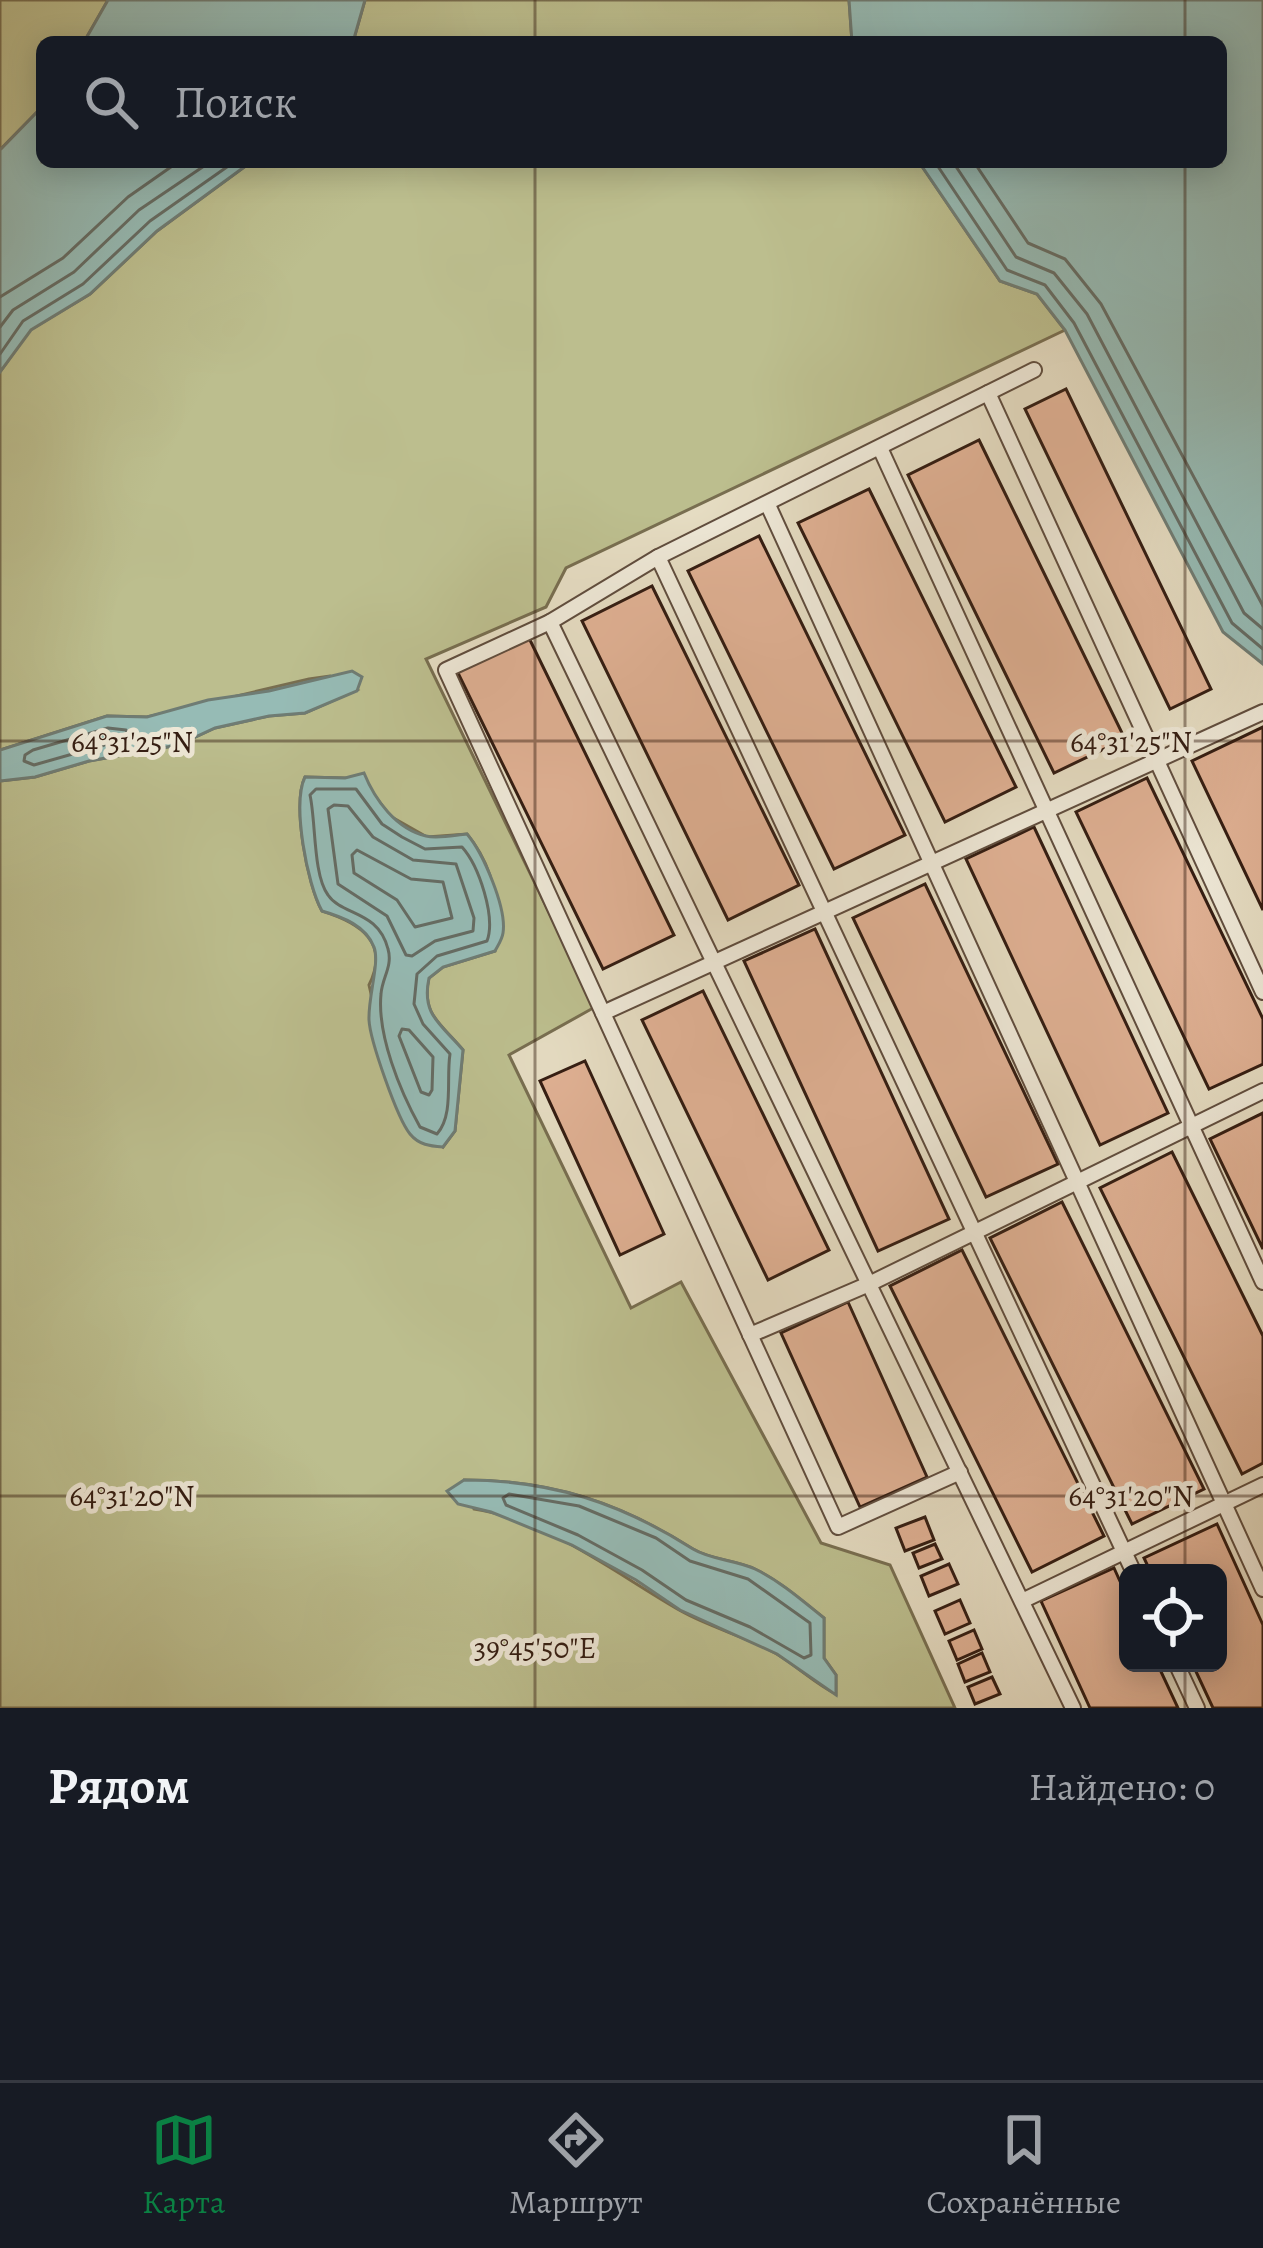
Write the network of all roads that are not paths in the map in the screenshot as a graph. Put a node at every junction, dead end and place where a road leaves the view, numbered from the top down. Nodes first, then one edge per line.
1 (1034, 370) dead end
2 (988, 393) junction
3 (880, 448) junction
4 (768, 505) junction
5 (658, 557) junction
6 (550, 622) junction
7 (1263, 712) edge
8 (1157, 758) junction
9 (1047, 809) junction
10 (931, 862) junction
11 (824, 912) junction
12 (713, 963) junction
13 (1263, 992) edge
14 (603, 1013) junction
15 (1263, 1091) edge
16 (1192, 1126) junction
17 (1077, 1182) junction
18 (974, 1232) junction
19 (1263, 1282) edge
20 (869, 1284) junction
21 (750, 1335) junction
22 (960, 1472) junction
23 (1263, 1484) edge
24 (1224, 1503) junction
25 (1124, 1552) junction
26 (1130, 1564) edge
27 (1263, 1589) edge
28 (1022, 1600) junction
29 (1180, 1672) edge
30 (1073, 1708) edge
31 (1197, 1708) edge

1 - 2 lane
2 - 3 lane
2 - 8 lane
3 - 4 lane
3 - 9 lane
4 - 5 lane
4 - 10 lane
5 - 6 lane
5 - 11 lane
6 - 12 lane
6 - 14 lane
7 - 8 lane
8 - 9 lane
8 - 13 lane
9 - 10 lane
9 - 16 lane
10 - 11 lane
10 - 17 lane
11 - 12 lane
11 - 18 lane
12 - 14 lane
12 - 20 lane
14 - 21 lane
15 - 16 lane
16 - 17 lane
16 - 19 lane
17 - 18 lane
17 - 24 lane
18 - 20 lane
18 - 25 lane
20 - 21 lane
20 - 22 lane
21 - 22 lane
22 - 28 lane
23 - 24 lane
24 - 25 lane
24 - 27 lane
25 - 26 lane
25 - 28 lane
28 - 30 lane
29 - 31 lane

